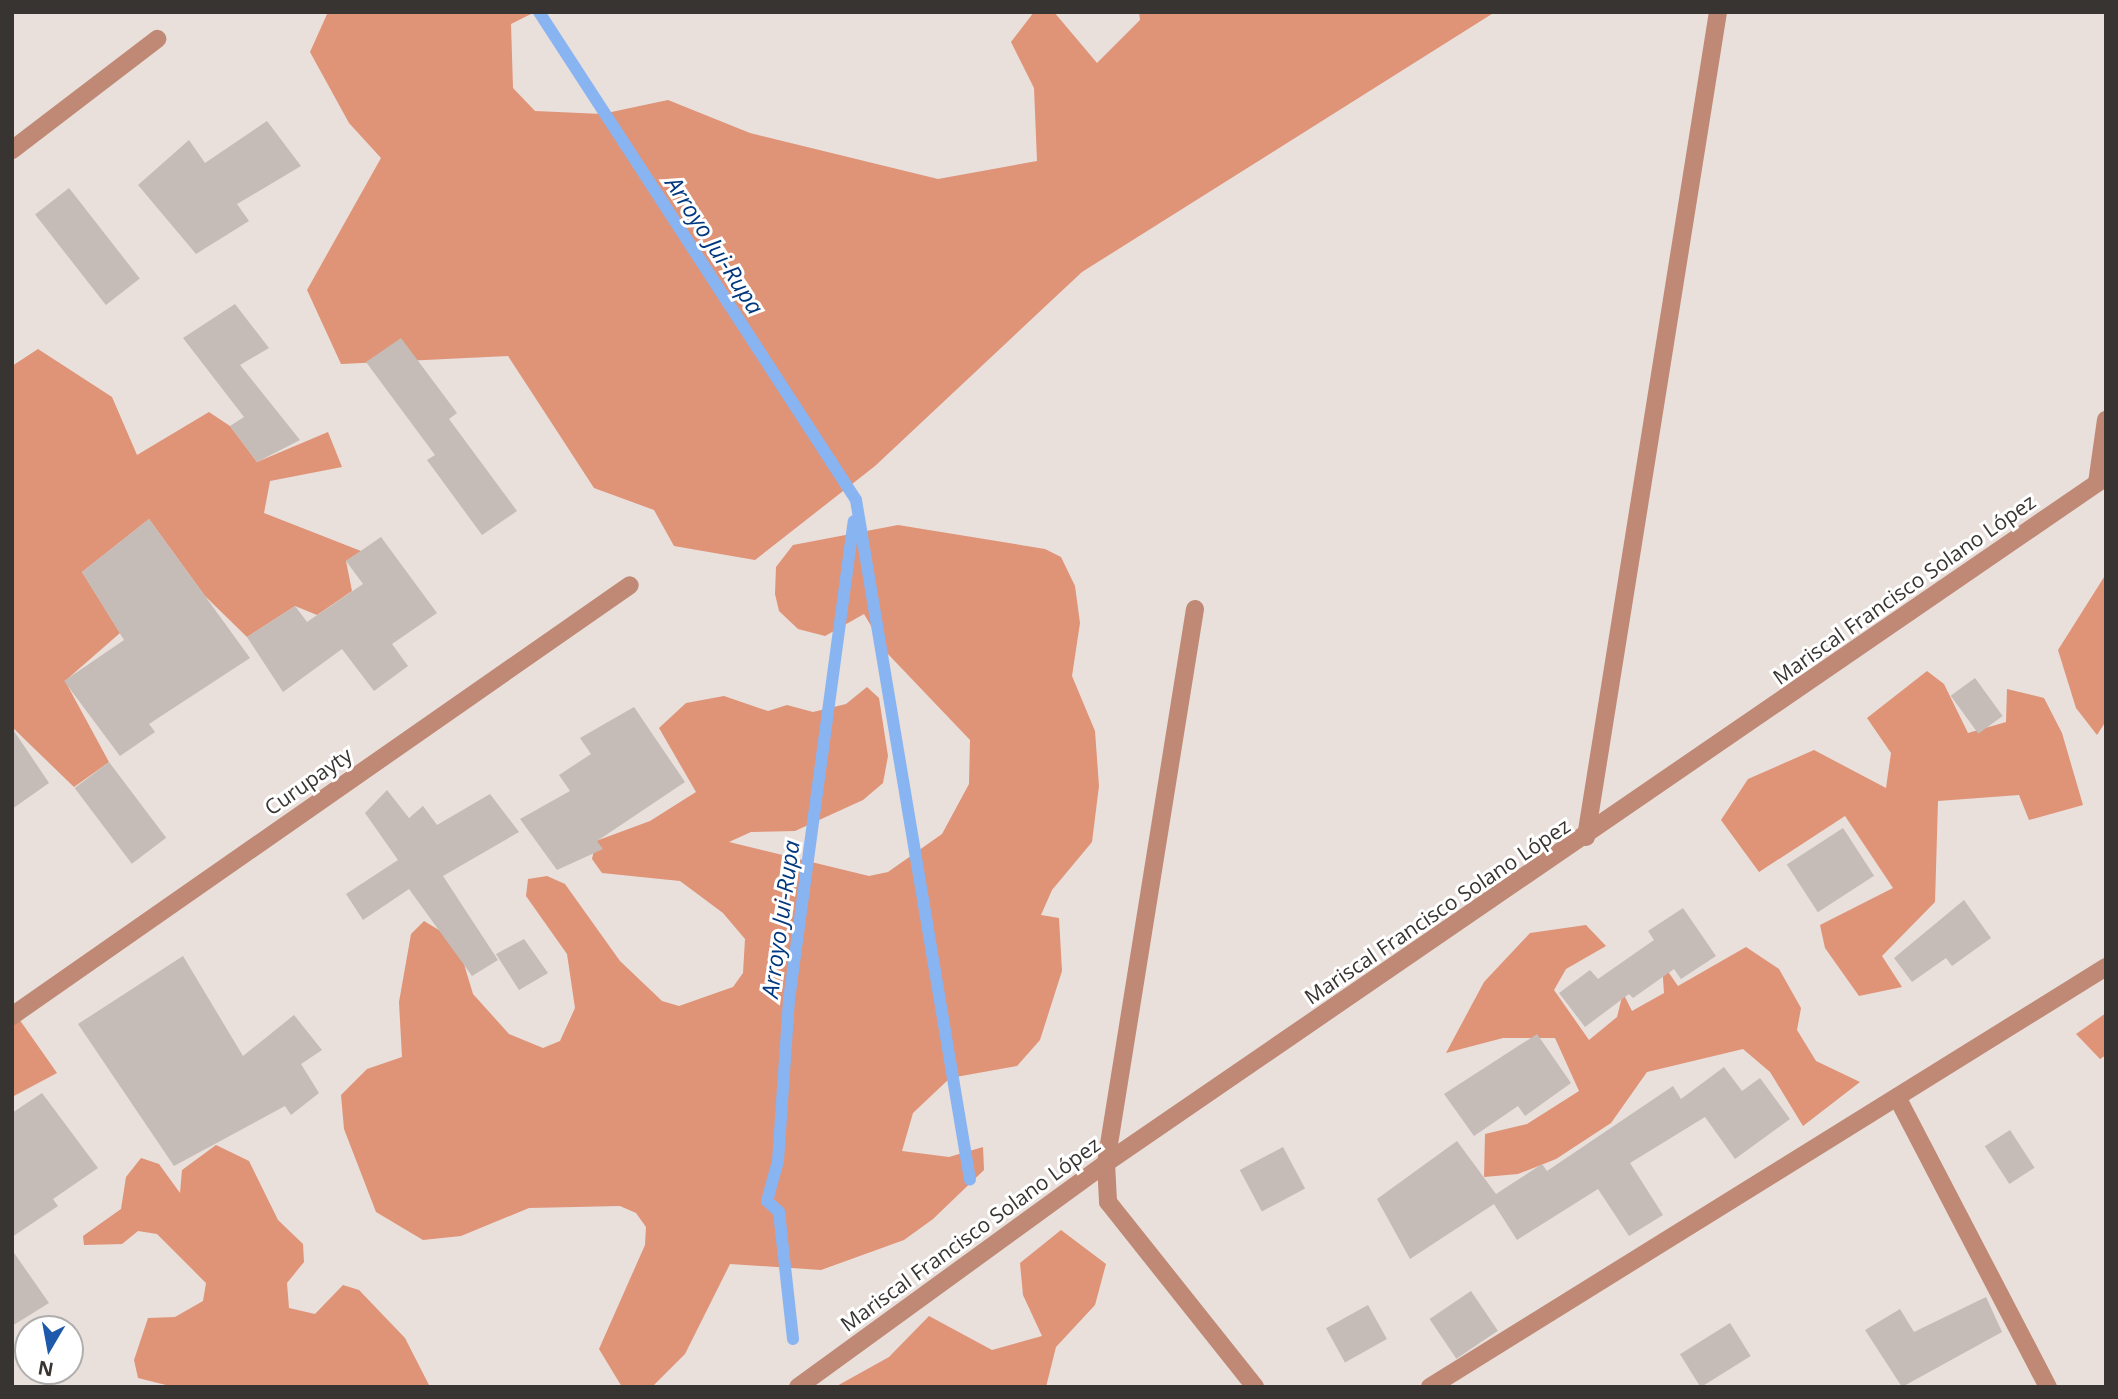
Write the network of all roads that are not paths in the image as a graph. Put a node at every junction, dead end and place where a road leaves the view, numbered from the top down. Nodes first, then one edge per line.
1 (1718, 12) edge
2 (157, 39) dead end
3 (12, 150) edge
4 (2106, 420) edge
5 (2102, 480) edge
6 (630, 584) dead end
7 (1195, 609) dead end
8 (1586, 837) junction
9 (2106, 967) edge
10 (12, 1016) edge
11 (1897, 1097) junction
12 (1106, 1163) junction
13 (798, 1387) edge
14 (1255, 1387) edge
15 (1430, 1387) edge
16 (2048, 1387) edge

1 - 8 street
2 - 3 street
4 - 5 street
5 - 8 street, Mariscal Francisco Solano López
6 - 10 street, Curupayty
7 - 12 street
8 - 12 street, Mariscal Francisco Solano López
9 - 11 street
11 - 15 street
11 - 16 street
12 - 13 street, Mariscal Francisco Solano López
12 - 14 street

